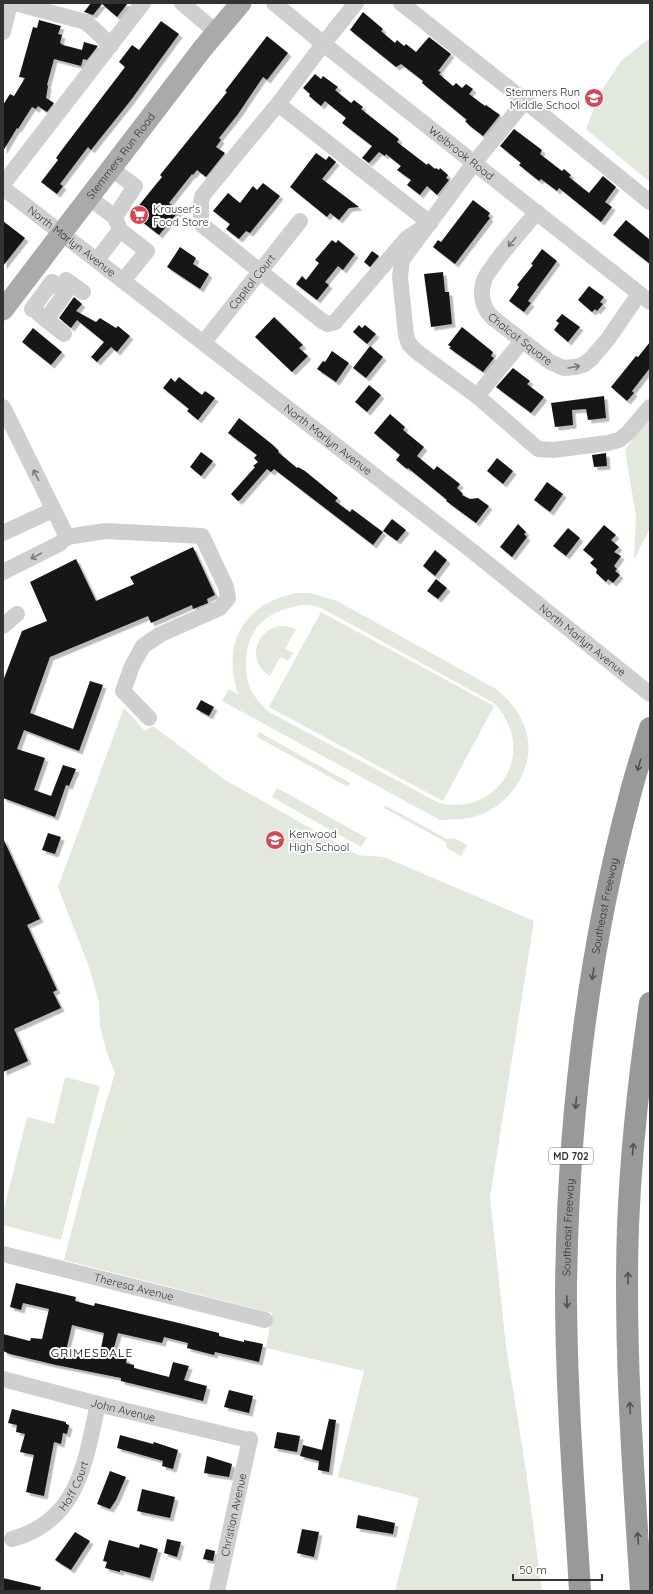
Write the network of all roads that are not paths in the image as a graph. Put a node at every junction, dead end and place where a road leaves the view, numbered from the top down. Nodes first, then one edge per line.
1 (10, 3) edge
2 (15, 3) edge
3 (143, 3) edge
4 (182, 3) edge
5 (241, 3) edge
6 (274, 3) edge
7 (356, 3) edge
8 (401, 3) edge
9 (3, 32) edge
10 (216, 32) junction
11 (324, 43) junction
12 (111, 45) junction
13 (525, 100) junction
14 (278, 104) junction
15 (474, 163) junction
16 (110, 168) junction
17 (3, 184) edge
18 (3, 188) edge
19 (88, 197) junction
20 (650, 202) edge
21 (537, 212) junction
22 (300, 221) dead end
23 (430, 223) junction
24 (117, 224) junction
25 (61, 233) junction
26 (97, 260) junction
27 (260, 271) junction
28 (123, 281) junction
29 (60, 288) junction
30 (83, 292) dead end
31 (644, 298) edge
32 (9, 303) edge
33 (32, 309) junction
34 (46, 320) junction
35 (64, 334) dead end
36 (522, 341) junction
37 (204, 342) junction
38 (476, 396) junction
39 (3, 406) edge
40 (650, 407) edge
41 (54, 510) junction
42 (3, 533) edge
43 (66, 537) junction
44 (3, 572) edge
45 (17, 614) dead end
46 (3, 626) edge
47 (650, 694) edge
48 (149, 718) dead end
49 (650, 728) edge
50 (650, 1003) edge
51 (3, 1254) edge
52 (265, 1320) dead end
53 (3, 1379) edge
54 (98, 1404) junction
55 (247, 1439) joint
56 (12, 1539) dead end
57 (217, 1591) edge
58 (580, 1591) edge
59 (641, 1591) edge

1 - 9 street
2 - 12 street
3 - 12 street
4 - 10 street
5 - 10 main road, Stemmers Run Road
6 - 11 street, Welbrook Road
7 - 11 street
8 - 13 street
10 - 16 main road, Stemmers Run Road
11 - 14 street
11 - 15 street, Welbrook Road
12 - 17 street
13 - 15 street
13 - 20 street
14 - 23 street
14 - 27 street
15 - 21 street, Welbrook Road
15 - 23 street
16 - 19 main road, Stemmers Run Road
16 - 24 street
18 - 25 street, North Marlyn Avenue
19 - 24 street
19 - 25 main road, Stemmers Run Road
21 - 31 street, Welbrook Road
21 -> 36 street, Chalcot Square
22 - 27 street, Capitol Court
23 - 27 street
23 - 38 street
24 - 26 street
24 - 28 street
25 - 26 street, North Marlyn Avenue
25 - 32 main road, Stemmers Run Road
26 - 28 street, North Marlyn Avenue
27 - 37 street, Capitol Court
28 - 37 street, North Marlyn Avenue
29 - 30 street
29 - 33 street
29 - 34 street
36 -> 31 street, Chalcot Square
32 - 33 street
33 - 34 street
34 - 35 street
36 - 38 street
37 - 47 street, North Marlyn Avenue
38 - 40 street
41 -> 39 street
41 - 42 street
41 - 43 street
43 -> 44 street
43 - 48 street
45 - 46 street
49 -> 58 highway, Southeast Freeway / MD 702
59 -> 50 highway
51 - 52 street, Theresa Avenue
53 - 54 street, John Avenue
54 - 55 street, John Avenue
54 - 56 street, Hoff Court
55 - 57 street, Christian Avenue

